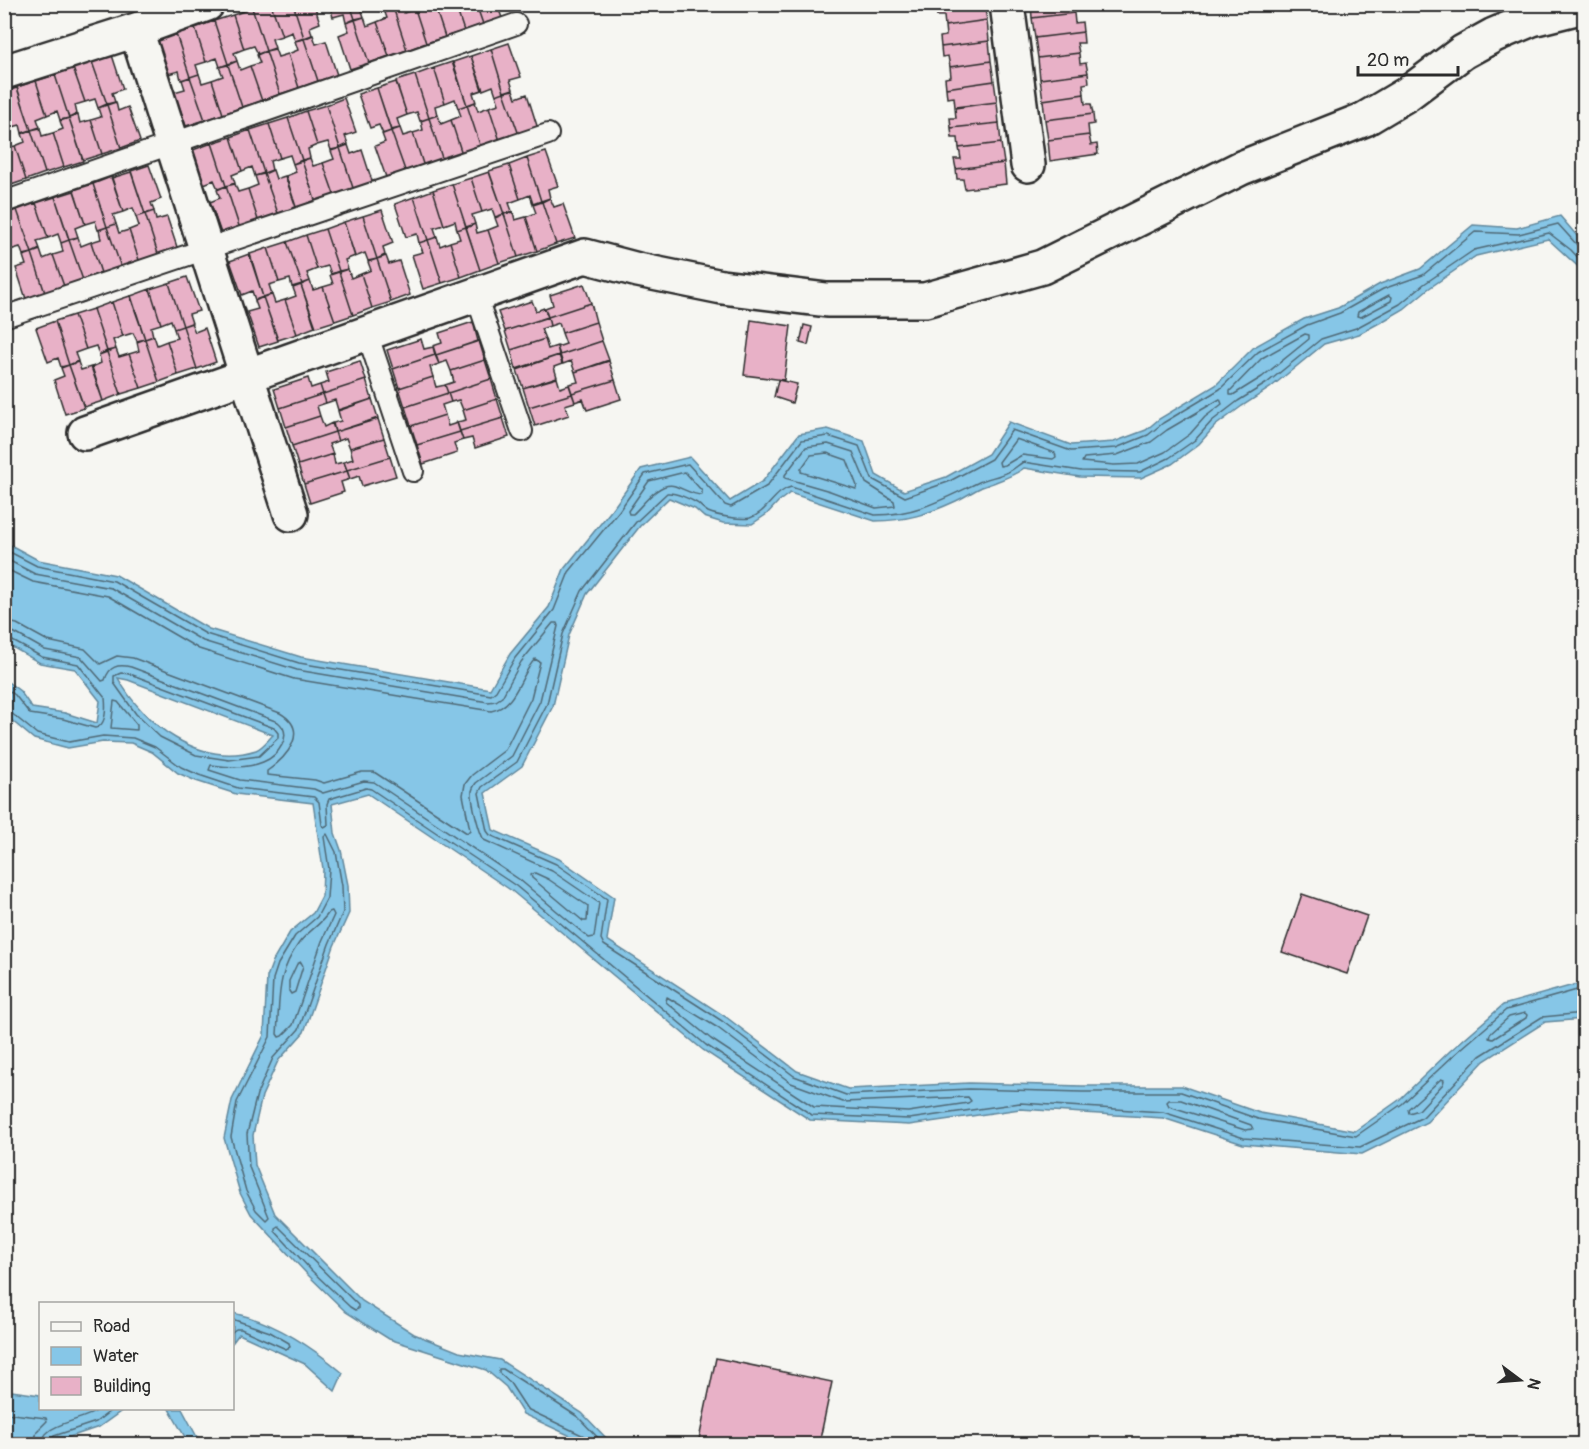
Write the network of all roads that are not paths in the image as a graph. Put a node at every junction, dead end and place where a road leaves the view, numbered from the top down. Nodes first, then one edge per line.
1 (207, 4) edge
2 (1007, 4) edge
3 (1584, 6) edge
4 (149, 19) edge
5 (516, 24) dead end
6 (4, 72) edge
7 (548, 134) dead end
8 (172, 143) junction
9 (1028, 165) dead end
10 (4, 202) edge
11 (206, 249) junction
12 (476, 295) junction
13 (4, 317) edge
14 (367, 333) junction
15 (246, 376) junction
16 (522, 431) dead end
17 (85, 433) dead end
18 (413, 471) dead end
19 (291, 513) dead end

1 - 4 street
2 - 9 street
3 - 12 street
4 - 6 street
4 - 8 street
5 - 8 lane
7 - 11 lane
8 - 10 lane
8 - 11 street
11 - 13 lane
11 - 15 street
12 - 14 street
12 - 16 lane
14 - 15 street
14 - 18 lane
15 - 17 street
15 - 19 street

